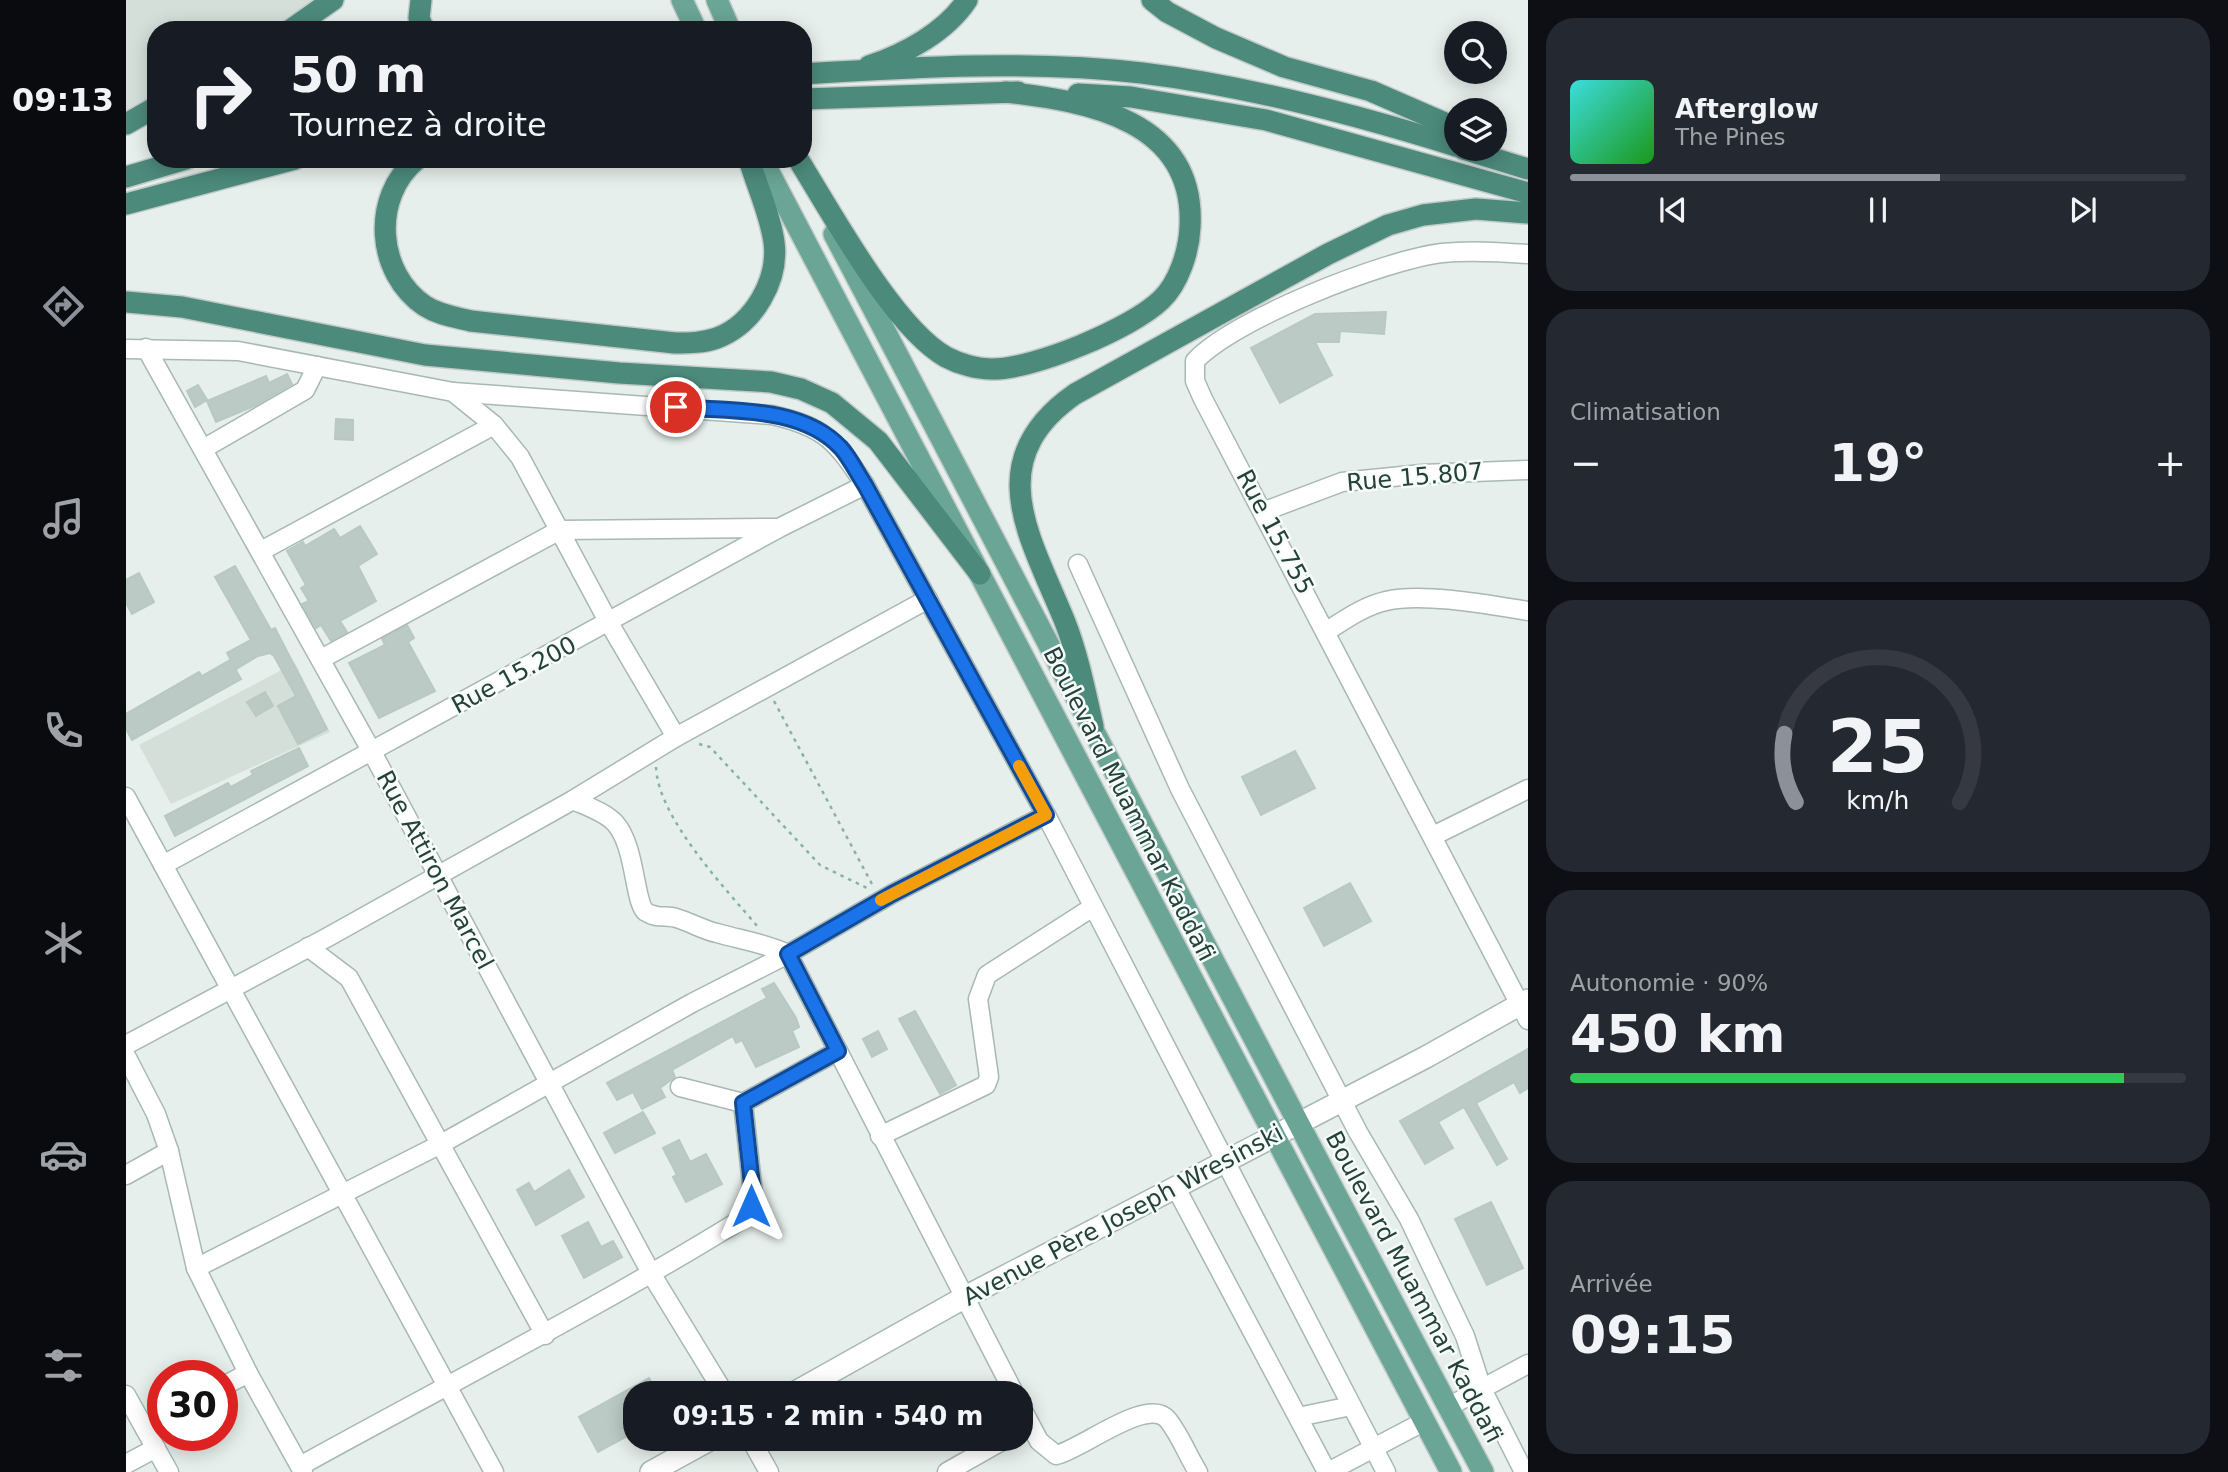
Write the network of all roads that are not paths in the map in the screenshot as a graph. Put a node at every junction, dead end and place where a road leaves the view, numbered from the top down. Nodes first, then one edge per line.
1 (333, 0) edge
2 (421, 0) edge
3 (682, 0) edge
4 (717, 0) edge
5 (967, 0) edge
6 (1152, 0) edge
7 (303, 21) edge
8 (420, 21) edge
9 (692, 21) edge
10 (726, 21) edge
11 (852, 71) junction
12 (812, 73) edge
13 (1005, 92) junction
14 (812, 99) edge
15 (147, 112) edge
16 (1444, 123) edge
17 (126, 124) edge
18 (1444, 143) edge
19 (1507, 149) edge
20 (1528, 158) edge
21 (1502, 161) edge
22 (156, 168) edge
23 (261, 168) edge
24 (410, 168) edge
25 (753, 168) edge
26 (767, 168) edge
27 (801, 168) edge
28 (802, 168) edge
29 (1528, 169) edge
30 (126, 177) edge
31 (1528, 193) edge
32 (126, 204) edge
33 (1528, 213) edge
34 (1528, 254) edge
35 (126, 302) edge
36 (146, 348) junction
37 (126, 349) edge
38 (317, 366) junction
39 (453, 392) junction
40 (494, 425) junction
41 (203, 449) junction
42 (1528, 470) edge
43 (865, 485) junction
44 (1265, 512) junction
45 (779, 528) junction
46 (560, 530) junction
47 (261, 551) junction
48 (1078, 564) dead end
49 (980, 574) junction
50 (928, 599) junction
51 (1528, 611) edge
52 (610, 623) junction
53 (1327, 631) junction
54 (321, 659) junction
55 (1093, 726) junction
56 (676, 737) junction
57 (372, 752) junction
58 (1528, 789) edge
59 (126, 797) edge
60 (573, 800) junction
61 (1046, 815) junction
62 (1433, 836) junction
63 (163, 865) junction
64 (436, 874) junction
65 (1093, 907) junction
66 (308, 947) junction
67 (782, 951) junction
68 (231, 989) junction
69 (1525, 1008) edge
70 (126, 1045) edge
71 (838, 1051) junction
72 (126, 1056) edge
73 (548, 1082) junction
74 (680, 1087) dead end
75 (1342, 1100) junction
76 (743, 1103) junction
77 (1297, 1124) junction
78 (880, 1136) junction
79 (1272, 1136) junction
80 (441, 1144) junction
81 (169, 1151) junction
82 (1224, 1163) junction
83 (126, 1175) edge
84 (1176, 1188) junction
85 (341, 1194) junction
86 (196, 1268) junction
87 (652, 1275) junction
88 (967, 1296) junction
89 (545, 1335) junction
90 (1528, 1364) edge
91 (248, 1373) junction
92 (238, 1378) edge
93 (717, 1381) edge
94 (815, 1381) edge
95 (1008, 1381) edge
96 (447, 1387) junction
97 (1482, 1389) junction
98 (126, 1395) edge
99 (1351, 1406) junction
100 (1448, 1407) junction
101 (1298, 1417) junction
102 (1425, 1421) junction
103 (145, 1429) joint
104 (147, 1432) edge
105 (1033, 1435) edge
106 (1373, 1448) junction
107 (150, 1451) edge
108 (158, 1451) edge
109 (689, 1451) edge
110 (757, 1451) edge
111 (984, 1451) edge
112 (126, 1464) edge
113 (301, 1469) edge
114 (169, 1472) edge
115 (494, 1472) edge
116 (651, 1472) edge
117 (769, 1472) edge
118 (947, 1472) edge
119 (1198, 1472) edge
120 (1327, 1472) edge
121 (1386, 1472) edge
122 (1451, 1472) edge
123 (1483, 1472) edge
124 (1524, 1472) edge

1 - 7 highway
2 - 8 highway
3 - 9 main road
4 - 10 main road
5 - 11 highway
6 - 16 highway
11 - 12 highway
11 - 18 highway
13 - 14 highway
13 - 28 highway
13 - 31 highway
15 - 17 highway
19 - 20 highway
21 - 29 highway
22 - 30 highway
23 - 32 highway
24 - 25 highway
26 - 49 main road, Boulevard Muammar Kaddafi
27 - 55 main road, Boulevard Muammar Kaddafi
33 - 55 highway
34 - 44 street, Rue 15.755
35 - 49 highway
36 - 37 street
36 - 38 street
36 - 41 street, Rue Attiron Marcel
38 - 39 street
38 - 41 street
39 - 40 street
39 - 43 street
40 - 46 street
40 - 47 street
41 - 47 street, Rue Attiron Marcel
42 - 44 street, Rue 15.807
43 - 45 street, Rue 15.200
43 - 50 street
44 - 53 street, Rue 15.755
45 - 46 street
45 - 52 street, Rue 15.200
46 - 52 street
46 - 54 street
47 - 54 street, Rue Attiron Marcel
48 - 75 street
49 - 79 main road, Boulevard Muammar Kaddafi
50 - 56 street
50 - 61 street
51 - 53 street
52 - 56 street
52 - 57 street, Rue 15.200
53 - 62 street, Rue 15.755
54 - 57 street, Rue Attiron Marcel
55 - 77 main road, Boulevard Muammar Kaddafi
56 - 60 street
57 - 63 street, Rue 15.200
57 - 64 street, Rue Attiron Marcel
58 - 62 street
59 - 63 street
60 - 64 street
60 - 67 street
61 - 65 street
61 - 67 street
62 - 69 street, Rue 15.755
63 - 68 street
64 - 66 street
64 - 73 street, Rue Attiron Marcel
65 - 78 street
65 - 82 street
66 - 68 street
66 - 80 street
67 - 71 street
67 - 73 street
68 - 70 street
68 - 85 street
69 - 75 street, Avenue Père Joseph Wresinski
71 - 76 street
71 - 78 street
72 - 81 street
73 - 80 street
73 - 87 street, Rue Attiron Marcel
74 - 76 street
75 - 77 street, Avenue Père Joseph Wresinski
75 - 97 street
76 - 87 street
77 - 79 street, Avenue Père Joseph Wresinski
77 - 100 main road, Boulevard Muammar Kaddafi
78 - 88 street
79 - 82 street, Avenue Père Joseph Wresinski
79 - 102 main road, Boulevard Muammar Kaddafi
80 - 85 street
80 - 89 street
81 - 83 street
81 - 86 street
82 - 84 street, Avenue Père Joseph Wresinski
82 - 99 street
84 - 88 street, Avenue Père Joseph Wresinski
84 - 101 street
85 - 86 street
85 - 96 street
86 - 91 street
87 - 89 street
87 - 93 street, Rue Attiron Marcel
88 - 94 street, Avenue Père Joseph Wresinski
88 - 95 street
89 - 96 street
90 - 97 street
91 - 92 street
91 - 113 street
96 - 113 street
96 - 115 street
97 - 100 street
97 - 124 street
98 - 103 street
99 - 101 street
99 - 106 street
100 - 123 main road, Boulevard Muammar Kaddafi
101 - 120 street
102 - 106 street
102 - 122 main road, Boulevard Muammar Kaddafi
103 - 104 street
105 - 119 street
106 - 120 street
106 - 121 street
107 - 112 street
108 - 114 street
109 - 116 street
110 - 117 street
111 - 118 street

